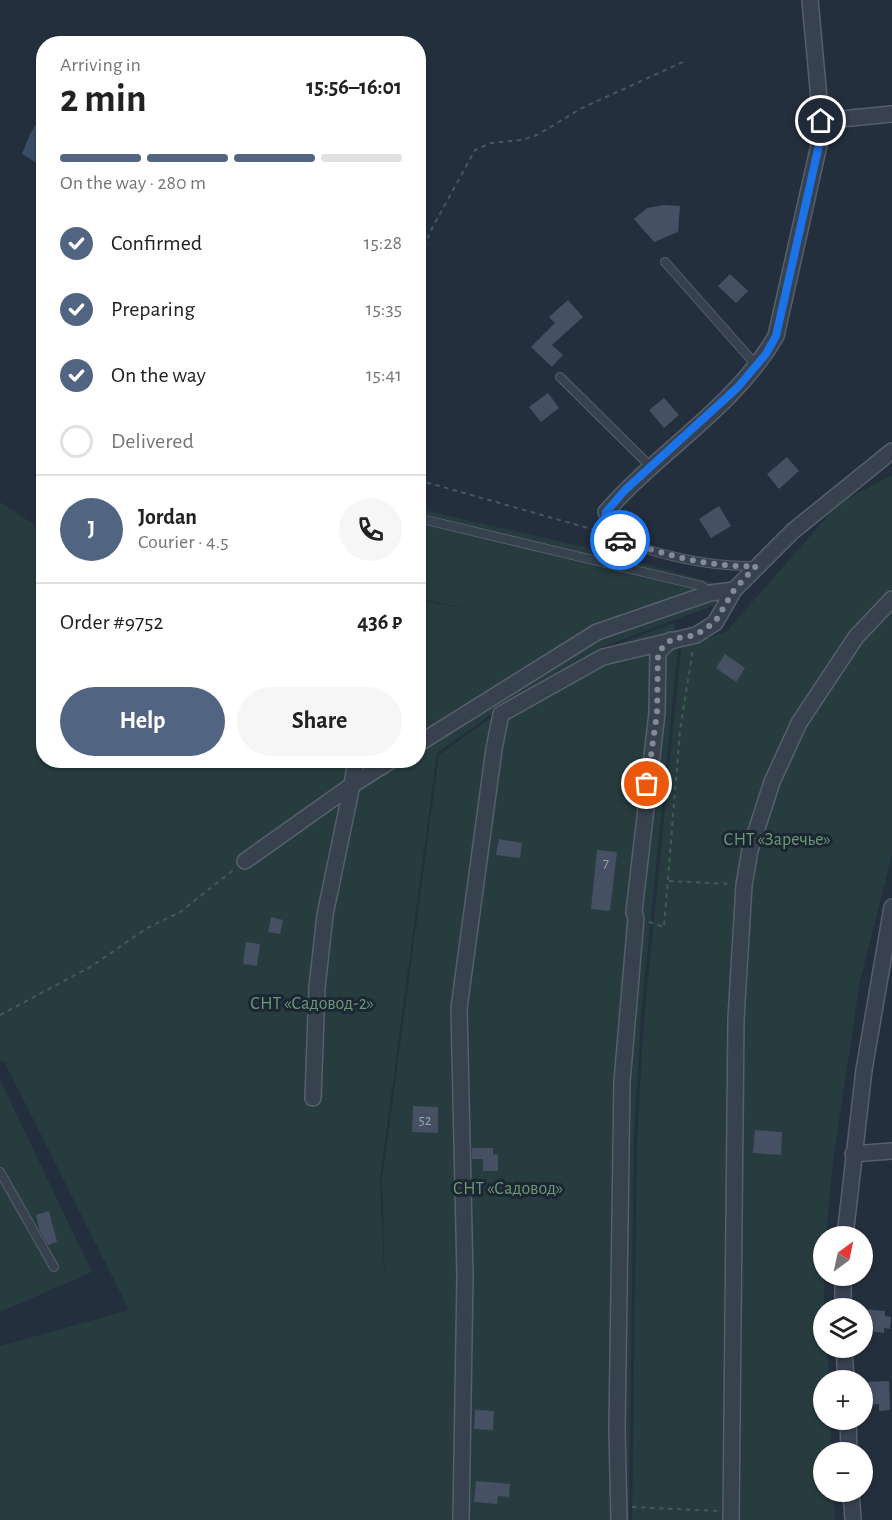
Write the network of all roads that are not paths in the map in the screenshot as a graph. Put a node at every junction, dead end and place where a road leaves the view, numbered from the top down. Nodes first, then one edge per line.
1 (810, 0) edge
2 (892, 114) edge
3 (821, 121) junction
4 (665, 262) dead end
5 (756, 365) junction
6 (560, 377) dead end
7 (892, 452) edge
8 (650, 466) junction
9 (606, 512) joint
10 (426, 520) edge
11 (756, 566) junction
12 (734, 590) junction
13 (710, 593) junction
14 (892, 599) edge
15 (672, 639) junction
16 (426, 739) edge
17 (355, 768) edge
18 (379, 768) edge
19 (352, 785) junction
20 (245, 861) road end
21 (892, 907) edge
22 (313, 1098) dead end
23 (892, 1151) edge
24 (853, 1154) junction
25 (0, 1172) edge
26 (846, 1226) edge
27 (54, 1267) dead end
28 (852, 1502) edge
29 (619, 1513) edge
30 (731, 1516) edge
31 (461, 1520) edge
32 (853, 1520) edge

1 - 3 street
2 - 3 street
3 - 5 street
4 - 5 lane
5 - 8 street
6 - 8 lane
7 - 11 street
8 - 9 street
9 - 11 lane
10 - 13 lane
11 - 12 street
12 - 13 street
12 - 15 street
13 - 16 street
14 - 30 street
15 - 29 street
15 - 31 street
17 - 19 street
18 - 19 street
19 - 20 street
19 - 22 street
21 - 24 street
23 - 24 street
24 - 26 street
25 - 27 lane
28 - 32 street

